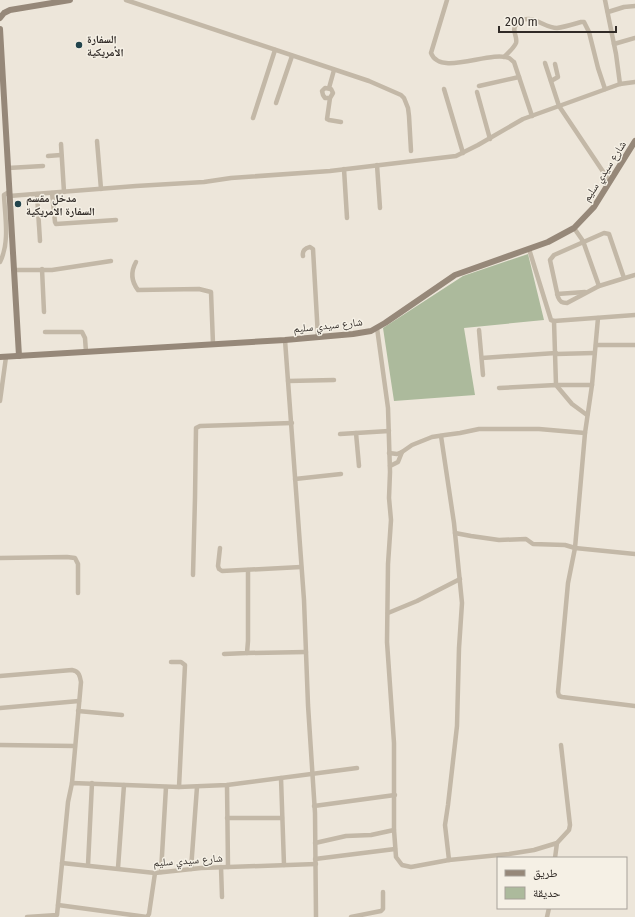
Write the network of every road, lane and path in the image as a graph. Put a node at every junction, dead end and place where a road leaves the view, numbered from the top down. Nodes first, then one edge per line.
1 (70, 0) edge
2 (126, 0) edge
3 (447, 0) edge
4 (605, 0) edge
5 (635, 6) edge
6 (608, 12) junction
7 (1, 14) edge
8 (0, 29) edge
9 (635, 38) edge
10 (614, 44) junction
11 (275, 50) junction
12 (292, 56) junction
13 (504, 58) junction
14 (545, 63) dead end
15 (555, 64) dead end
16 (334, 70) junction
17 (519, 77) junction
18 (551, 81) junction
19 (635, 82) edge
20 (620, 84) junction
21 (479, 86) dead end
22 (329, 88) junction
23 (444, 89) dead end
24 (606, 89) junction
25 (477, 92) dead end
26 (330, 98) junction
27 (276, 103) dead end
28 (559, 106) junction
29 (532, 116) junction
30 (253, 118) dead end
31 (341, 122) dead end
32 (490, 138) junction
33 (3, 141) edge
34 (97, 141) dead end
35 (635, 141) edge
36 (61, 144) dead end
37 (411, 151) dead end
38 (463, 153) junction
39 (62, 155) junction
40 (48, 156) dead end
41 (377, 165) junction
42 (43, 166) dead end
43 (8, 168) junction
44 (344, 169) junction
45 (610, 182) junction
46 (101, 189) junction
47 (64, 192) junction
48 (52, 193) junction
49 (9, 194) junction
50 (37, 194) junction
51 (380, 208) dead end
52 (347, 218) dead end
53 (116, 220) dead end
54 (574, 228) junction
55 (40, 241) dead end
56 (583, 241) junction
57 (529, 249) junction
58 (303, 256) dead end
59 (0, 262) edge
60 (110, 262) dead end
61 (136, 262) dead end
62 (42, 269) junction
63 (14, 270) junction
64 (635, 275) edge
65 (624, 278) junction
66 (599, 286) junction
67 (587, 292) junction
68 (557, 294) junction
69 (44, 312) dead end
70 (635, 315) edge
71 (598, 318) junction
72 (554, 321) junction
73 (377, 328) junction
74 (479, 330) dead end
75 (45, 332) dead end
76 (318, 337) junction
77 (285, 340) junction
78 (214, 344) junction
79 (596, 345) junction
80 (635, 345) edge
81 (86, 352) junction
82 (594, 353) junction
83 (556, 354) junction
84 (19, 356) junction
85 (3, 357) edge
86 (482, 358) junction
87 (483, 375) dead end
88 (334, 380) dead end
89 (288, 381) junction
90 (556, 385) junction
91 (592, 385) junction
92 (499, 388) dead end
93 (0, 401) edge
94 (587, 416) junction
95 (292, 423) junction
96 (388, 431) junction
97 (356, 433) junction
98 (585, 433) junction
99 (340, 434) dead end
100 (441, 436) junction
101 (402, 452) junction
102 (389, 453) junction
103 (359, 466) dead end
104 (390, 466) junction
105 (342, 474) dead end
106 (295, 479) junction
107 (455, 533) junction
108 (220, 548) dead end
109 (575, 548) junction
110 (635, 554) edge
111 (0, 558) edge
112 (302, 567) junction
113 (248, 570) junction
114 (192, 574) dead end
115 (460, 579) junction
116 (78, 593) dead end
117 (388, 613) junction
118 (306, 652) junction
119 (247, 653) junction
120 (224, 654) dead end
121 (171, 662) dead end
122 (0, 676) edge
123 (79, 702) junction
124 (635, 706) edge
125 (0, 708) edge
126 (78, 711) junction
127 (122, 715) dead end
128 (0, 745) edge
129 (561, 745) dead end
130 (75, 746) junction
131 (357, 768) dead end
132 (312, 774) junction
133 (281, 778) junction
134 (72, 783) junction
135 (92, 783) junction
136 (124, 785) junction
137 (227, 785) junction
138 (166, 787) junction
139 (179, 787) junction
140 (197, 787) junction
141 (395, 795) junction
142 (314, 806) junction
143 (227, 818) junction
144 (282, 818) junction
145 (394, 830) junction
146 (315, 843) junction
147 (556, 843) junction
148 (395, 849) junction
149 (555, 857) edge
150 (449, 860) junction
151 (316, 862) junction
152 (62, 863) junction
153 (88, 865) junction
154 (284, 865) junction
155 (228, 867) junction
156 (118, 868) junction
157 (221, 868) junction
158 (191, 869) junction
159 (161, 872) junction
160 (154, 873) junction
161 (383, 892) dead end
162 (222, 897) dead end
163 (58, 906) junction
164 (56, 916) edge
165 (27, 917) edge
166 (316, 917) edge
167 (351, 917) edge

1 - 7 main road
2 - 11 street
3 - 13 street
4 - 6 street
5 - 6 street
6 - 10 street
8 - 33 main road
9 - 10 street
10 - 20 street
11 - 12 street
11 - 30 street
12 - 16 street
12 - 27 street
13 - 17 street
13 - 24 street
14 - 18 street
15 - 18 street
16 - 22 street
16 - 37 street
17 - 21 street
17 - 29 street
18 - 28 street
19 - 20 street
20 - 24 street
22 - 26 street
22 - 26 street
23 - 38 street
24 - 28 street
25 - 32 street
26 - 31 street
28 - 29 street
28 - 45 street
29 - 32 street
32 - 38 street
33 - 43 main road
34 - 46 street
35 - 45 main road, شارع سيدي سليم
36 - 39 street
38 - 41 street
39 - 40 street
39 - 47 street
41 - 44 street
41 - 51 street
42 - 43 street
43 - 49 main road
44 - 46 street
44 - 52 street
45 - 54 main road, شارع سيدي سليم
46 - 47 street
47 - 48 street
48 - 50 street
48 - 53 street
49 - 50 street
49 - 59 street
49 - 63 main road
50 - 55 street
54 - 56 street
54 - 57 main road, شارع سيدي سليم
56 - 65 street
56 - 66 street
56 - 68 street
57 - 72 street
57 - 73 main road, شارع سيدي سليم
58 - 76 street
60 - 62 street
61 - 78 street
62 - 63 street
62 - 69 street
63 - 84 main road
64 - 65 street
65 - 66 street
66 - 67 street
67 - 68 street
67 - 68 street
70 - 71 street
71 - 72 street
71 - 79 street
72 - 83 street
73 - 76 main road, شارع سيدي سليم
73 - 96 street
74 - 86 street
75 - 81 street
76 - 77 main road, شارع سيدي سليم
77 - 78 main road, شارع سيدي سليم
77 - 89 street
78 - 81 main road, شارع سيدي سليم
79 - 80 street
79 - 82 street
81 - 84 main road, شارع سيدي سليم
82 - 83 street
82 - 91 street
83 - 86 street
83 - 90 street
84 - 85 main road, شارع سيدي سليم
85 - 93 street
86 - 87 street
88 - 89 street
89 - 95 street
90 - 91 street
90 - 92 street
90 - 94 street
91 - 94 street
94 - 98 street
95 - 106 street
95 - 114 street
96 - 97 street
96 - 102 street
97 - 99 street
97 - 103 street
98 - 100 street
98 - 109 street
100 - 101 street
100 - 107 street
101 - 102 street
101 - 104 street
102 - 104 street
104 - 117 street
105 - 106 street
106 - 112 street
107 - 109 street
107 - 115 street
108 - 113 street
109 - 110 street
109 - 124 street
111 - 116 street
112 - 113 street
112 - 118 street
113 - 119 street
115 - 117 street
115 - 150 street
117 - 141 street
118 - 119 street
118 - 132 street
119 - 120 street
121 - 139 street
122 - 123 street
123 - 125 street
123 - 126 street
126 - 127 street
126 - 130 street
128 - 130 street
129 - 147 street
130 - 134 street
131 - 132 street
132 - 133 street
132 - 142 street
133 - 137 street
133 - 144 street
134 - 135 street
134 - 152 street
135 - 136 street
135 - 153 street
136 - 138 street
136 - 156 street
137 - 140 street
137 - 143 street
138 - 139 street
138 - 159 street
139 - 140 street
140 - 158 street
141 - 142 street
141 - 145 street
142 - 146 street
143 - 144 street
143 - 155 street
144 - 154 street
145 - 146 street
145 - 148 street
146 - 151 street
147 - 149 street
147 - 150 street
148 - 150 street
148 - 151 street, شارع سيدي سليم
151 - 154 street, شارع سيدي سليم
151 - 166 street
152 - 153 street, شارع سيدي سليم
152 - 163 street
153 - 156 street, شارع سيدي سليم
154 - 155 street, شارع سيدي سليم
155 - 157 street, شارع سيدي سليم
156 - 160 street, شارع سيدي سليم
157 - 158 street, شارع سيدي سليم
157 - 162 street
158 - 159 street, شارع سيدي سليم
159 - 160 street, شارع سيدي سليم
160 - 163 street
161 - 167 street
163 - 164 street
164 - 165 street

